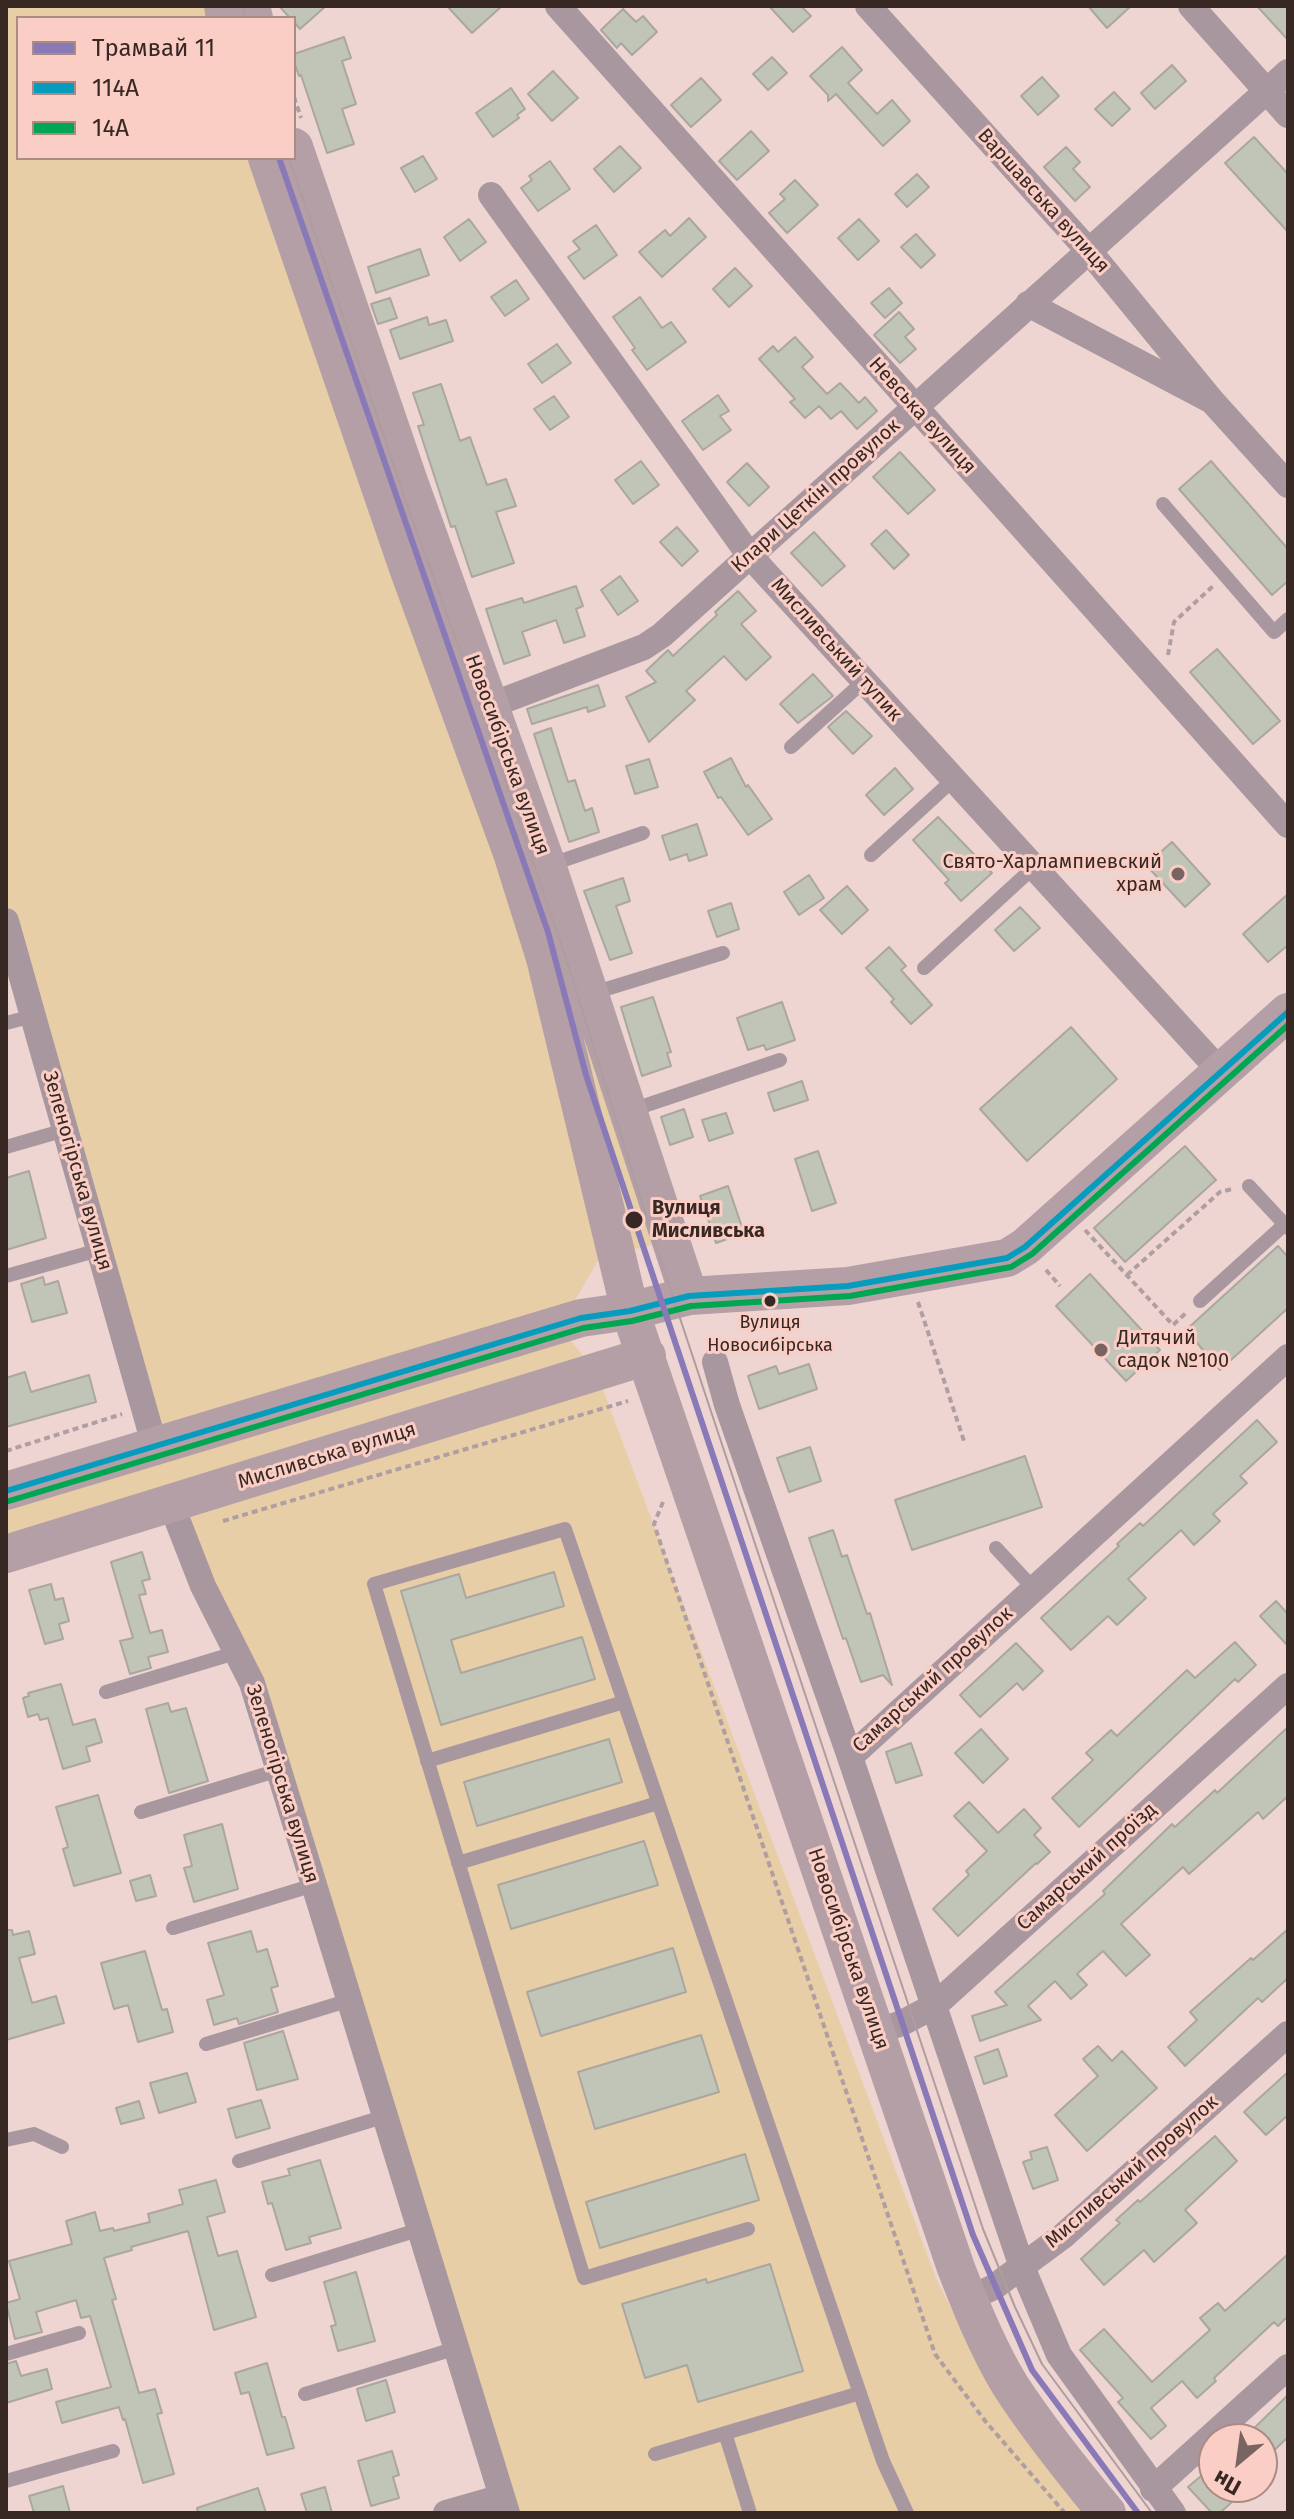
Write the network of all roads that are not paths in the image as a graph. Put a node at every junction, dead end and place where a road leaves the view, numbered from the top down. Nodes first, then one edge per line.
1 (558, 6) edge
2 (868, 6) edge
3 (1191, 6) edge
4 (1288, 72) edge
5 (1267, 92) junction
6 (1288, 115) edge
7 (296, 153) edge
8 (268, 160) edge
9 (491, 195) dead end
10 (1089, 251) junction
11 (1028, 304) junction
12 (1212, 401) junction
13 (914, 408) junction
14 (1288, 485) edge
15 (1163, 504) dead end
16 (750, 556) junction
17 (1288, 619) edge
18 (864, 681) junction
19 (489, 706) junction
20 (791, 747) dead end
21 (954, 779) junction
22 (1288, 825) edge
23 (643, 833) dead end
24 (871, 855) dead end
25 (547, 865) junction
26 (1034, 867) junction
27 (6, 921) edge
28 (723, 953) dead end
29 (924, 968) dead end
30 (590, 994) junction
31 (1288, 1012) edge
32 (33, 1016) junction
33 (6, 1023) edge
34 (780, 1060) dead end
35 (1221, 1072) junction
36 (628, 1111) junction
37 (584, 1121) junction
38 (65, 1130) junction
39 (6, 1147) edge
40 (1249, 1186) road end
41 (1286, 1226) edge
42 (99, 1250) junction
43 (620, 1273) junction
44 (6, 1276) edge
45 (689, 1296) junction
46 (1200, 1301) dead end
47 (630, 1311) junction
48 (584, 1318) junction
49 (647, 1356) junction
50 (1288, 1357) edge
51 (715, 1362) dead end
52 (155, 1447) junction
53 (6, 1491) edge
54 (171, 1504) junction
55 (996, 1548) dead end
56 (6, 1554) edge
57 (1034, 1589) junction
58 (235, 1653) junction
59 (1288, 1686) edge
60 (106, 1692) dead end
61 (624, 1702) junction
62 (850, 1757) junction
63 (427, 1761) junction
64 (279, 1770) junction
65 (658, 1803) junction
66 (141, 1812) dead end
67 (458, 1863) junction
68 (314, 1885) junction
69 (173, 1928) dead end
70 (350, 2000) junction
71 (934, 2006) junction
72 (876, 2032) junction
73 (1288, 2034) edge
74 (206, 2044) dead end
75 (386, 2116) junction
76 (6, 2140) edge
77 (62, 2147) dead end
78 (239, 2161) dead end
79 (421, 2229) junction
80 (748, 2229) dead end
81 (1022, 2267) junction
82 (272, 2275) dead end
83 (968, 2299) junction
84 (79, 2333) dead end
85 (457, 2348) junction
86 (6, 2354) edge
87 (1288, 2367) edge
88 (860, 2393) junction
89 (305, 2394) dead end
90 (725, 2433) junction
91 (113, 2451) dead end
92 (655, 2454) dead end
93 (6, 2481) edge
94 (1153, 2489) junction
95 (505, 2505) edge
96 (446, 2513) edge
97 (750, 2513) edge
98 (907, 2513) edge
99 (1107, 2513) edge
100 (1173, 2513) edge

1 - 13 street, Невська вулиця
2 - 10 street, Варшавська вулиця
3 - 5 street
4 - 5 street, Клари Цеткін провулок
5 - 6 street
5 - 10 street, Клари Цеткін провулок
7 - 19 main road, Новосибірська вулиця
8 - 37 main road, Новосибірська вулиця
9 - 16 street, Мисливський тупик
10 - 11 street, Клари Цеткін провулок
10 - 12 street, Варшавська вулиця
11 - 12 street, Варшавська вулиця
11 - 13 street, Клари Цеткін провулок
12 - 14 street, Варшавська вулиця
13 - 16 street, Клари Цеткін провулок
13 - 22 street, Невська вулиця
15 - 17 lane
16 - 18 street, Мисливський тупик
16 - 19 street, Клари Цеткін провулок
18 - 20 lane
18 - 21 street, Мисливський тупик
19 - 25 main road, Новосибірська вулиця
21 - 24 lane
21 - 26 street, Мисливський тупик
23 - 25 lane
25 - 30 main road, Новосибірська вулиця
26 - 29 lane
26 - 35 street, Мисливський тупик
27 - 32 street, Зеленогірська вулиця
28 - 30 lane
30 - 36 main road, Новосибірська вулиця
31 - 35 main road
32 - 33 lane
32 - 38 street, Зеленогірська вулиця
34 - 36 lane
35 - 45 main road
36 - 37 main road
36 - 45 main road, Новосибірська вулиця
37 - 43 main road, Новосибірська вулиця
38 - 39 lane
38 - 42 street, Зеленогірська вулиця
40 - 41 lane
41 - 46 lane
42 - 44 lane
42 - 52 street, Зеленогірська вулиця
43 - 47 main road, Новосибірська вулиця
43 - 48 main road
45 - 47 main road
45 - 49 main road
47 - 48 main road
47 - 49 main road, Новосибірська вулиця
48 - 52 main road
49 - 54 main road, Мисливська вулиця
49 - 72 main road, Новосибірська вулиця
50 - 57 street, Самарський провулок
51 - 62 street, Самарський провулок
52 - 53 main road
52 - 54 main road, Зеленогірська вулиця
54 - 56 main road, Мисливська вулиця
54 - 58 street, Зеленогірська вулиця
55 - 57 lane
57 - 62 street, Самарський провулок
58 - 60 lane
58 - 64 street, Зеленогірська вулиця
59 - 71 street, Самарський проїзд
61 - 63 lane
61 - 63 lane
61 - 65 lane
62 - 71 street
63 - 67 lane
64 - 66 lane
64 - 68 street, Зеленогірська вулиця
65 - 67 lane
65 - 88 lane
67 - 80 lane
68 - 69 lane
68 - 70 street, Зеленогірська вулиця
70 - 74 lane
70 - 75 street, Зеленогірська вулиця
71 - 72 street, Самарський проїзд
71 - 81 street
72 - 83 main road, Новосибірська вулиця
73 - 81 street, Мисливський провулок
75 - 78 lane
75 - 79 street, Зеленогірська вулиця
76 - 77 lane
79 - 82 lane
79 - 85 street, Зеленогірська вулиця
81 - 83 street, Мисливський провулок
81 - 94 street
83 - 99 main road, Новосибірська вулиця
84 - 86 lane
85 - 89 lane
85 - 95 street, Зеленогірська вулиця
87 - 94 street
88 - 90 lane
88 - 98 lane
90 - 92 lane
90 - 97 lane
91 - 93 lane
94 - 100 street
95 - 96 street

